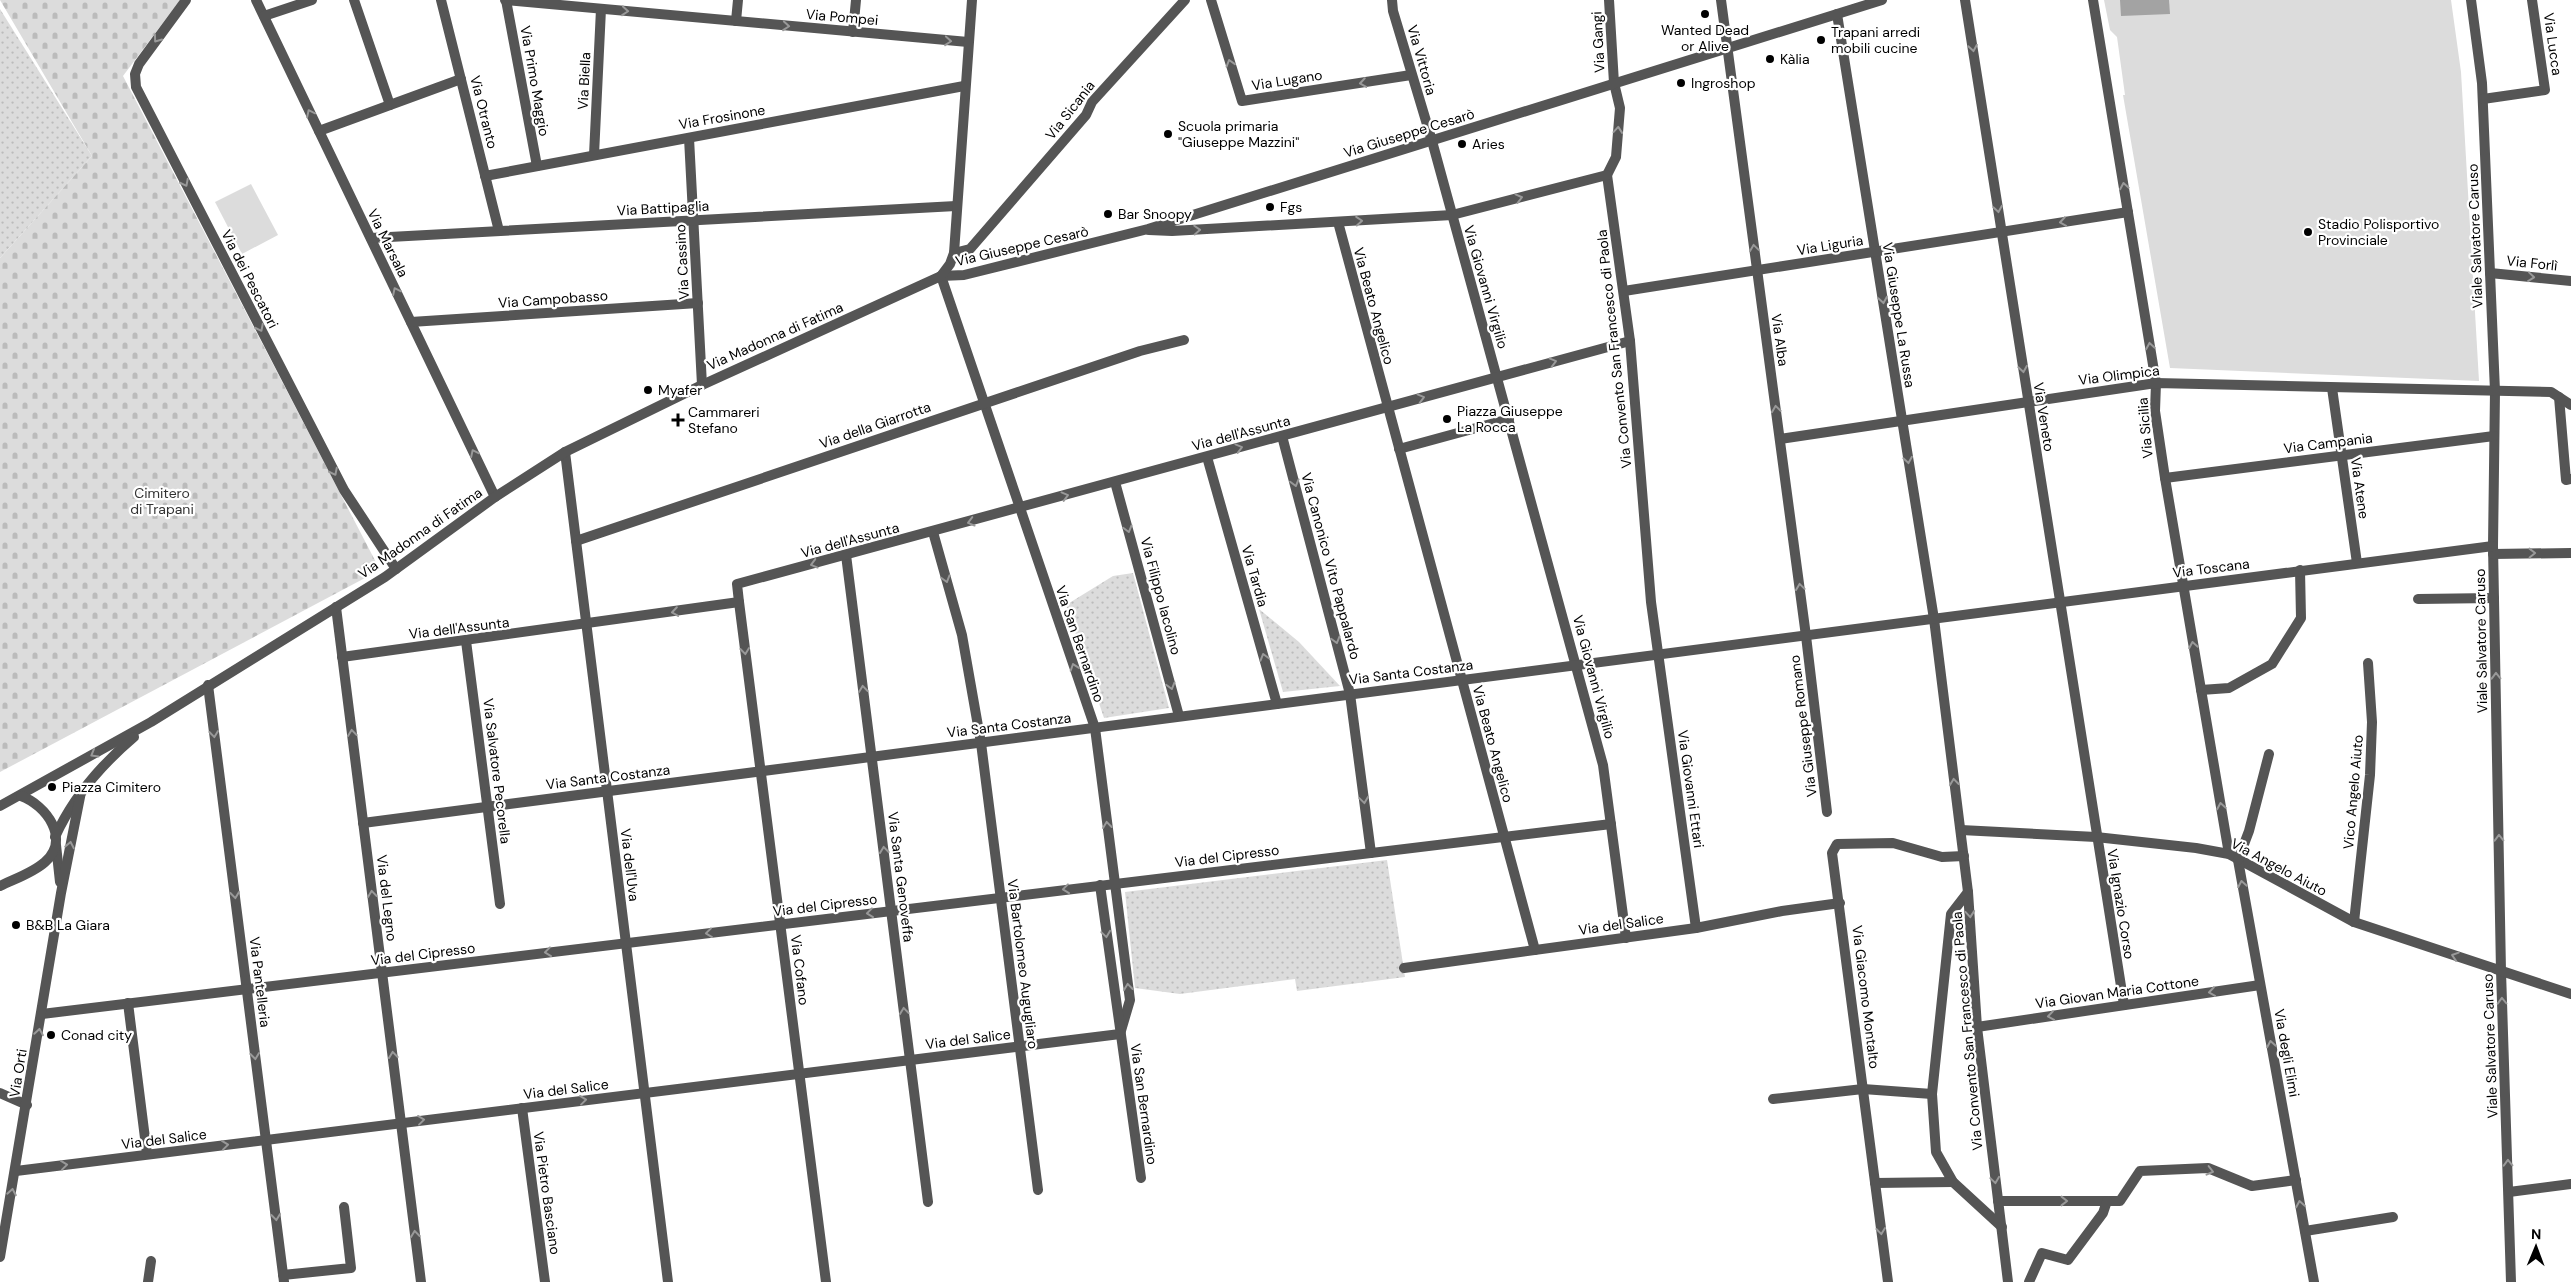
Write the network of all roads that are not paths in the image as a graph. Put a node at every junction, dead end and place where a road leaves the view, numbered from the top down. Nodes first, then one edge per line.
1 (186, 0) edge
2 (256, 0) edge
3 (312, 0) edge
4 (354, 0) edge
5 (441, 0) edge
6 (506, 0) edge
7 (738, 0) edge
8 (856, 0) edge
9 (972, 0) edge
10 (1185, 0) edge
11 (1211, 0) edge
12 (1392, 0) edge
13 (1609, 0) edge
14 (1721, 0) edge
15 (1882, 0) edge
16 (1965, 0) edge
17 (2093, 0) edge
18 (2472, 0) edge
19 (2532, 0) edge
20 (601, 9) junction
21 (1836, 14) junction
22 (264, 16) junction
23 (736, 21) junction
24 (852, 32) junction
25 (968, 42) junction
26 (1727, 48) junction
27 (1411, 75) junction
28 (461, 79) junction
29 (1614, 83) junction
30 (964, 86) junction
31 (2483, 99) junction
32 (390, 104) junction
33 (319, 131) junction
34 (689, 138) junction
35 (1432, 141) junction
36 (594, 156) junction
37 (537, 166) junction
38 (1607, 175) junction
39 (485, 176) junction
40 (956, 206) junction
41 (2128, 212) junction
42 (1452, 215) junction
43 (694, 220) junction
44 (1338, 222) junction
45 (1148, 230) junction
46 (499, 231) junction
47 (2002, 232) junction
48 (371, 238) junction
49 (1875, 252) junction
50 (954, 253) junction
51 (1757, 270) junction
52 (2490, 273) junction
53 (941, 276) junction
54 (2571, 281) edge
55 (1624, 292) junction
56 (698, 303) junction
57 (411, 322) junction
58 (1184, 340) dead end
59 (1630, 341) junction
60 (1499, 373) junction
61 (2156, 383) junction
62 (702, 385) junction
63 (2332, 388) junction
64 (2495, 391) junction
65 (2559, 397) junction
66 (1386, 402) junction
67 (2028, 402) junction
68 (983, 404) junction
69 (2571, 405) edge
70 (1902, 420) junction
71 (1510, 424) junction
72 (1282, 436) junction
73 (2494, 436) junction
74 (1780, 438) junction
75 (565, 452) junction
76 (1400, 454) junction
77 (2341, 456) junction
78 (1207, 457) junction
79 (2165, 478) junction
80 (2571, 480) edge
81 (1115, 482) junction
82 (495, 497) junction
83 (1018, 509) junction
84 (933, 532) junction
85 (576, 540) junction
86 (2493, 550) junction
87 (2571, 553) edge
88 (846, 556) junction
89 (2357, 563) junction
90 (396, 569) junction
91 (2300, 570) junction
92 (2182, 586) junction
93 (2494, 598) junction
94 (2418, 599) dead end
95 (739, 602) junction
96 (2060, 602) junction
97 (336, 607) junction
98 (1934, 619) junction
99 (586, 625) junction
100 (1806, 636) junction
101 (466, 641) junction
102 (1659, 654) junction
103 (342, 657) junction
104 (1577, 664) junction
105 (2368, 664) dead end
106 (1462, 680) junction
107 (208, 685) junction
108 (2200, 690) junction
109 (1350, 694) junction
110 (1277, 704) junction
111 (1179, 716) junction
112 (151, 722) junction
113 (1095, 728) junction
114 (980, 742) junction
115 (2269, 754) dead end
116 (872, 757) junction
117 (761, 771) junction
118 (607, 791) junction
119 (81, 792) junction
120 (21, 796) junction
121 (0, 806) edge
122 (488, 807) junction
123 (1827, 812) dead end
124 (364, 823) junction
125 (1611, 824) junction
126 (1960, 830) junction
127 (1504, 836) junction
128 (2096, 837) junction
129 (55, 841) junction
130 (1371, 853) junction
131 (1964, 856) junction
132 (2233, 857) junction
133 (1115, 883) junction
134 (1100, 885) junction
135 (0, 886) edge
136 (1968, 892) junction
137 (61, 893) junction
138 (1000, 897) junction
139 (1840, 903) junction
140 (500, 904) dead end
141 (891, 911) junction
142 (2354, 922) junction
143 (780, 924) junction
144 (1696, 928) junction
145 (1626, 938) junction
146 (626, 943) junction
147 (1535, 950) junction
148 (1404, 968) dead end
149 (2502, 971) junction
150 (382, 972) junction
151 (2260, 985) junction
152 (247, 989) junction
153 (2571, 994) edge
154 (128, 1003) junction
155 (2124, 1005) junction
156 (42, 1014) junction
157 (1977, 1027) junction
158 (1120, 1034) junction
159 (1019, 1046) junction
160 (910, 1060) junction
161 (799, 1074) junction
162 (1863, 1089) junction
163 (0, 1093) edge
164 (644, 1093) junction
165 (1932, 1094) junction
166 (1773, 1099) dead end
167 (27, 1105) junction
168 (522, 1108) junction
169 (401, 1123) junction
170 (266, 1140) junction
171 (147, 1154) junction
172 (16, 1171) junction
173 (1141, 1178) dead end
174 (2296, 1180) junction
175 (1953, 1182) junction
176 (1875, 1183) junction
177 (2571, 1184) edge
178 (1038, 1190) dead end
179 (2509, 1192) junction
180 (1998, 1201) junction
181 (2107, 1201) junction
182 (928, 1202) dead end
183 (344, 1207) dead end
184 (2393, 1217) dead end
185 (2002, 1227) junction
186 (2305, 1231) junction
187 (0, 1257) edge
188 (151, 1261) dead end
189 (283, 1279) edge
190 (148, 1282) edge
191 (421, 1282) edge
192 (545, 1282) edge
193 (668, 1282) edge
194 (826, 1282) edge
195 (1888, 1282) edge
196 (2008, 1282) edge
197 (2029, 1282) edge
198 (2314, 1282) edge
199 (2511, 1282) edge

1 -> 90 street, Via dei Pescatori
2 - 22 street, Via Marsala
3 - 22 street
4 - 32 street
5 - 28 street, Via Otranto
6 - 20 street, Via Pompei
6 - 37 street, Via Primo Maggio
7 - 23 street
8 - 24 street
9 - 25 street
10 - 50 street, Via Sicania
27 -> 11 street, Via Lugano
12 - 27 street, Via Vittoria
13 - 29 street, Via Gangi
14 - 26 street, Via Alba
15 - 21 street, Via Giuseppe Cesarò
16 -> 47 street, Via Veneto
41 -> 17 street, Via Sicilia
18 - 31 street, Viale Salvatore Caruso
19 - 31 street, Via Lucca
20 -> 23 street, Via Pompei
20 - 36 street, Via Biella
21 - 26 street, Via Giuseppe Cesarò
21 - 49 street, Via Giuseppe La Russa
33 -> 22 street, Via Marsala
23 -> 24 street, Via Pompei
24 -> 25 street, Via Pompei
25 - 30 street
26 - 29 street, Via Giuseppe Cesarò
51 -> 26 street, Via Alba
27 - 35 street, Via Vittoria
28 - 32 street
28 - 39 street, Via Otranto
29 - 35 street, Via Giuseppe Cesarò
38 -> 29 street, Via Gangi
30 - 34 street, Via Frosinone
30 - 40 street
31 - 52 street, Viale Salvatore Caruso
32 - 33 street
33 - 48 street, Via Marsala
34 - 36 street, Via Frosinone
34 - 43 street, Via Cassino
35 - 42 street, Via Vittoria
35 - 45 street, Via Giuseppe Cesarò
36 - 37 street, Via Frosinone
37 - 39 street, Via Frosinone
42 -> 38 street
38 - 55 street, Via Convento San Francesco di Paola
39 - 46 street, Via Otranto
40 - 43 street, Via Battipaglia
40 - 50 street
41 -> 47 street, Via Liguria
61 -> 41 street, Via Sicilia
44 -> 42 street
42 - 60 street, Via Giovanni Virgilio
43 - 46 street, Via Battipaglia
43 - 56 street, Via Cassino
45 -> 44 street
44 - 66 street, Via Beato Angelico
45 - 53 street, Via Giuseppe Cesarò
46 - 48 street, Via Battipaglia
47 - 49 street, Via Liguria
47 -> 67 street, Via Veneto
57 -> 48 street, Via Marsala
49 - 51 street, Via Liguria
49 -> 70 street, Via Giuseppe La Russa
50 - 53 street
51 - 55 street, Via Liguria
74 -> 51 street, Via Alba
52 -> 54 street, Via Forlì
52 - 64 street, Viale Salvatore Caruso
53 - 62 street, Via Madonna di Fatima
53 - 68 street, Via San Bernardino
55 - 59 street, Via Convento San Francesco di Paola
56 - 57 street, Via Campobasso
56 - 62 street, Via Cassino
82 -> 57 street, Via Marsala
58 - 68 street, Via della Giarrotta
60 -> 59 street
59 - 102 street, Via Convento San Francesco di Paola
66 -> 60 street, Via dell'Assunta
60 - 71 street, Via Giovanni Virgilio
61 - 63 street, Via Olimpica
61 - 67 street, Via Olimpica
61 - 79 street, Via Sicilia
62 - 75 street, Via Madonna di Fatima
63 - 64 street, Via Olimpica
63 - 77 street, Via Atene
64 - 65 street, Via Olimpica
64 - 73 street, Viale Salvatore Caruso
65 - 69 street
65 - 80 street
66 - 72 street, Via dell'Assunta
66 - 76 street, Via Beato Angelico
67 - 70 street, Via Olimpica
67 - 96 street, Via Veneto
68 - 83 street, Via San Bernardino
68 - 85 street, Via della Giarrotta
70 - 74 street, Via Olimpica
70 -> 98 street, Via Giuseppe La Russa
71 - 76 street
71 - 104 street, Via Giovanni Virgilio
78 -> 72 street, Via dell'Assunta
72 -> 109 street, Via Canonico Vito Pappalardo
73 - 77 street, Via Campania
73 - 86 street, Viale Salvatore Caruso
100 -> 74 street, Via Alba
75 - 82 street, Via Madonna di Fatima
75 - 85 street, Via dell'Uva
76 - 106 street, Via Beato Angelico
77 - 79 street, Via Campania
77 - 89 street, Via Atene
78 - 81 street, Via dell'Assunta
110 -> 78 street, Via Tardia
79 - 92 street, Via Sicilia
83 -> 81 street, Via dell'Assunta
81 -> 111 street, Via Filippo Iacolino
82 - 90 street, Via Madonna di Fatima
83 -> 84 street, Via dell'Assunta
113 -> 83 street, Via San Bernardino
84 - 88 street, Via dell'Assunta
84 -> 114 street, Via Bartolomeo Augugliaro
85 - 99 street, Via dell'Uva
86 -> 87 street, Via Toscana
86 - 89 street, Via Toscana
86 - 93 street, Viale Salvatore Caruso
88 -> 95 street, Via dell'Assunta
116 -> 88 street, Via Santa Genoveffa
89 - 91 street, Via Toscana
90 - 97 street, Via Madonna di Fatima
91 - 92 street, Via Toscana
91 - 108 street
92 - 96 street, Via Toscana
108 -> 92 street, Via Sicilia
93 - 94 street
149 -> 93 street, Viale Salvatore Caruso
95 -> 99 street, Via dell'Assunta
95 -> 117 street, Via Cofano
96 - 98 street, Via Toscana
96 - 128 street, Via Veneto
97 - 103 street, Via del Legno
97 - 107 street, Via Madonna di Fatima
98 - 100 street, Via Toscana
126 -> 98 street, Via Giuseppe La Russa
99 - 101 street, Via dell'Assunta
99 - 118 street, Via dell'Uva
100 - 102 street, Via Santa Costanza
100 - 123 street, Via Giuseppe Romano
101 - 103 street, Via dell'Assunta
101 - 122 street, Via Salvatore Pecorella
102 - 104 street, Via Santa Costanza
102 - 144 street, Via Giovanni Ettari
124 -> 103 street, Via del Legno
104 - 106 street, Via Santa Costanza
104 - 125 street, Via Giovanni Virgilio
105 - 142 street, Vico Angelo Aiuto
106 - 109 street, Via Santa Costanza
106 - 127 street, Via Beato Angelico
107 - 112 street, Via Madonna di Fatima
107 -> 152 street, Via Pantelleria
132 -> 108 street, Via Sicilia
109 - 110 street, Via Santa Costanza
109 -> 130 street, Via Canonico Vito Pappalardo
110 - 111 street, Via Santa Costanza
111 - 113 street, Via Santa Costanza
112 - 119 street
112 -> 120 street
113 - 114 street, Via Santa Costanza
133 -> 113 street, Via San Bernardino
114 - 116 street, Via Santa Costanza
114 - 138 street, Via Bartolomeo Augugliaro
115 - 132 street
116 - 117 street, Via Santa Costanza
141 -> 116 street, Via Santa Genoveffa
117 - 118 street, Via Santa Costanza
117 - 143 street, Via Cofano
118 - 122 street, Via Santa Costanza
118 - 146 street, Via dell'Uva
119 - 129 street
137 -> 119 street
120 - 121 street
120 - 129 street
122 - 124 street, Via Santa Costanza
122 - 140 street, Via Salvatore Pecorella
150 -> 124 street, Via del Legno
125 - 127 street, Via del Cipresso
125 - 145 street, Via Giovanni Virgilio
126 - 128 street, Via Angelo Aiuto
126 - 131 street, Via Convento San Francesco di Paola
127 - 130 street, Via del Cipresso
127 - 147 street, Via Beato Angelico
128 - 132 street, Via Angelo Aiuto
128 - 155 street, Via Ignazio Corso
129 - 135 street
129 - 137 street
130 - 133 street, Via del Cipresso
131 - 136 street, Via Convento San Francesco di Paola
131 - 139 street, Via Giacomo Montalto
132 - 142 street, Via Angelo Aiuto
151 -> 132 street, Via degli Elimi
133 - 134 street, Via del Cipresso
158 -> 133 street, Via San Bernardino
134 -> 138 street, Via del Cipresso
134 -> 158 street, Via San Bernardino
136 -> 157 street, Via Convento San Francesco di Paola
136 - 165 street, Via Convento San Francesco di Paola
137 - 156 street, Via Orti
138 - 141 street, Via del Cipresso
138 - 159 street, Via Bartolomeo Augugliaro
139 - 144 street, Via del Salice
139 - 162 street, Via Giacomo Montalto
141 -> 143 street, Via del Cipresso
160 -> 141 street, Via Santa Genoveffa
149 -> 142 street, Via Angelo Aiuto
143 -> 146 street, Via del Cipresso
143 - 161 street, Via Cofano
144 - 145 street, Via del Salice
145 - 147 street, Via del Salice
146 -> 150 street, Via del Cipresso
146 - 164 street, Via dell'Uva
147 - 148 street, Via del Salice
149 - 153 street, Via Angelo Aiuto
179 -> 149 street, Viale Salvatore Caruso
150 - 152 street, Via del Cipresso
169 -> 150 street, Via del Legno
151 -> 155 street, Via Giovan Maria Cottone
174 -> 151 street, Via degli Elimi
152 - 154 street, Via del Cipresso
152 -> 170 street, Via Pantelleria
154 - 156 street, Via del Cipresso
154 - 171 street
155 -> 157 street, Via Giovan Maria Cottone
167 -> 156 street, Via Orti
157 -> 180 street, Via Convento San Francesco di Paola
158 - 159 street, Via del Salice
158 - 173 street, Via San Bernardino
159 - 160 street, Via del Salice
159 - 178 street, Via Bartolomeo Augugliaro
160 - 161 street, Via del Salice
160 - 182 street, Via Santa Genoveffa
161 - 164 street, Via del Salice
161 - 194 street, Via Cofano
162 - 165 street
162 - 166 street
162 - 176 street, Via Giacomo Montalto
163 - 167 street
168 -> 164 street, Via del Salice
164 - 193 street, Via dell'Uva
165 - 175 street, Via Convento San Francesco di Paola
167 - 172 street, Via Orti
169 -> 168 street, Via del Salice
168 - 192 street, Via Pietro Basciano
169 - 170 street, Via del Salice
191 -> 169 street, Via del Legno
171 -> 170 street, Via del Salice
170 -> 189 street, Via Pantelleria
172 -> 171 street, Via del Salice
187 -> 172 street, Via Orti
181 -> 174 street
186 -> 174 street, Via degli Elimi
175 - 176 street
175 - 185 street, Via Convento San Francesco di Paola
176 -> 195 street, Via Giacomo Montalto
177 - 179 street
179 - 199 street, Viale Salvatore Caruso
180 -> 181 street
180 - 185 street, Via Convento San Francesco di Paola
181 - 197 street
183 - 189 street
184 - 186 street
185 - 196 street, Via Convento San Francesco di Paola
186 - 198 street, Via degli Elimi
188 - 190 street

